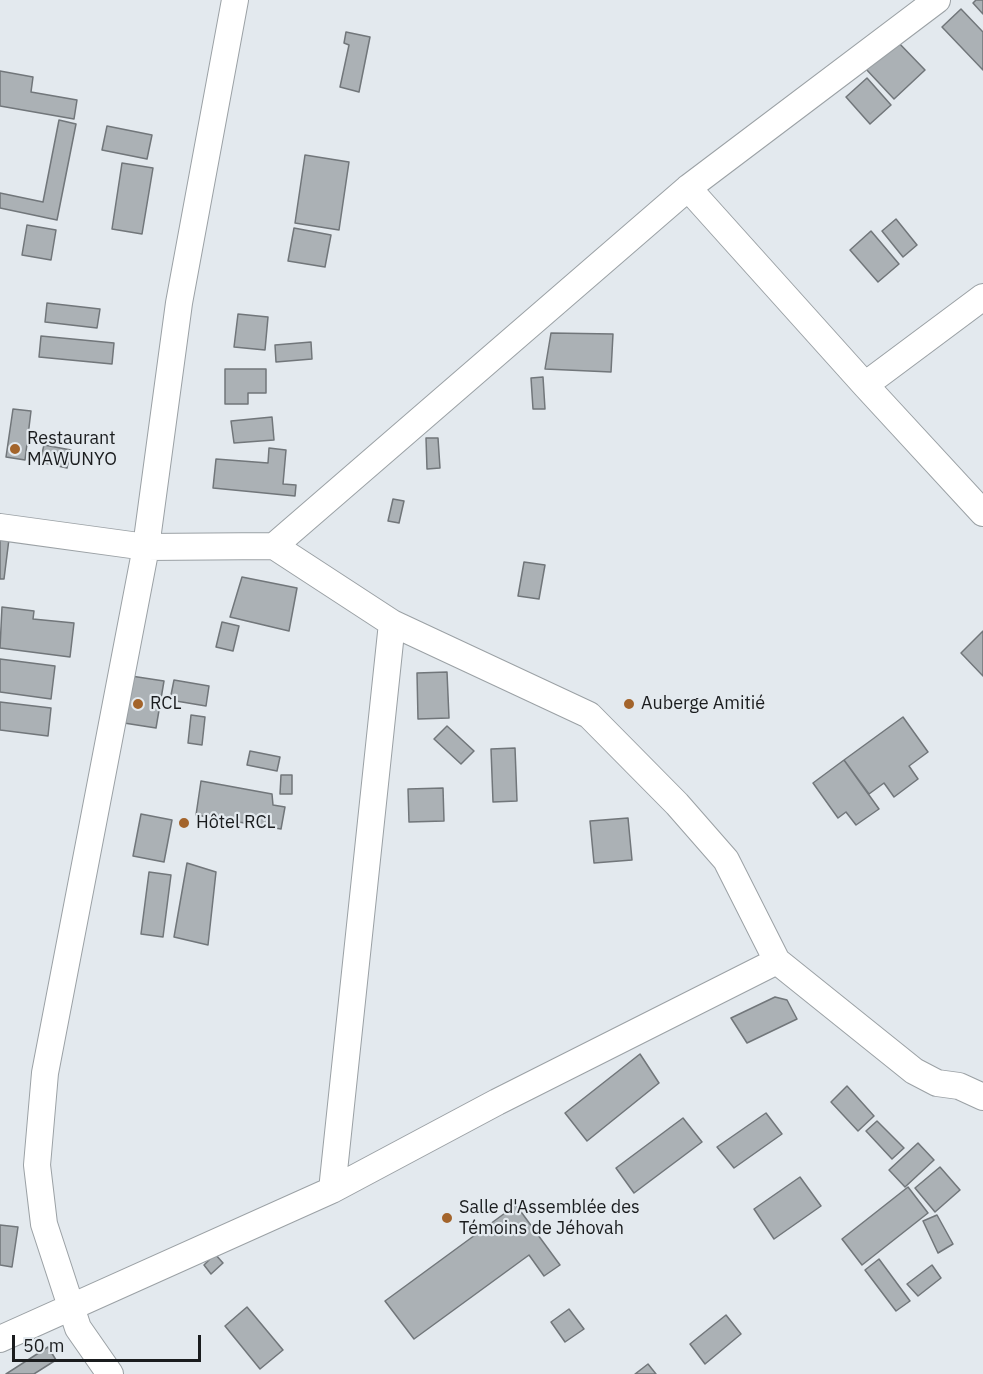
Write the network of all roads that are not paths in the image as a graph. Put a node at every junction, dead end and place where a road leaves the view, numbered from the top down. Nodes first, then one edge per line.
1 (235, 0) edge
2 (938, 0) edge
3 (688, 188) junction
4 (983, 297) edge
5 (865, 385) junction
6 (983, 513) edge
7 (0, 528) edge
8 (274, 546) junction
9 (146, 547) junction
10 (392, 623) junction
11 (777, 962) junction
12 (983, 1097) edge
13 (332, 1190) junction
14 (71, 1307) junction
15 (0, 1339) edge
16 (110, 1374) edge

1 - 9 street
2 - 3 street
3 - 5 street
3 - 8 street
4 - 5 street
5 - 6 street
7 - 9 street
8 - 9 street
8 - 10 street
9 - 14 street
10 - 11 street
10 - 13 street
11 - 12 street
11 - 13 street
13 - 14 street
14 - 15 street
14 - 16 street

